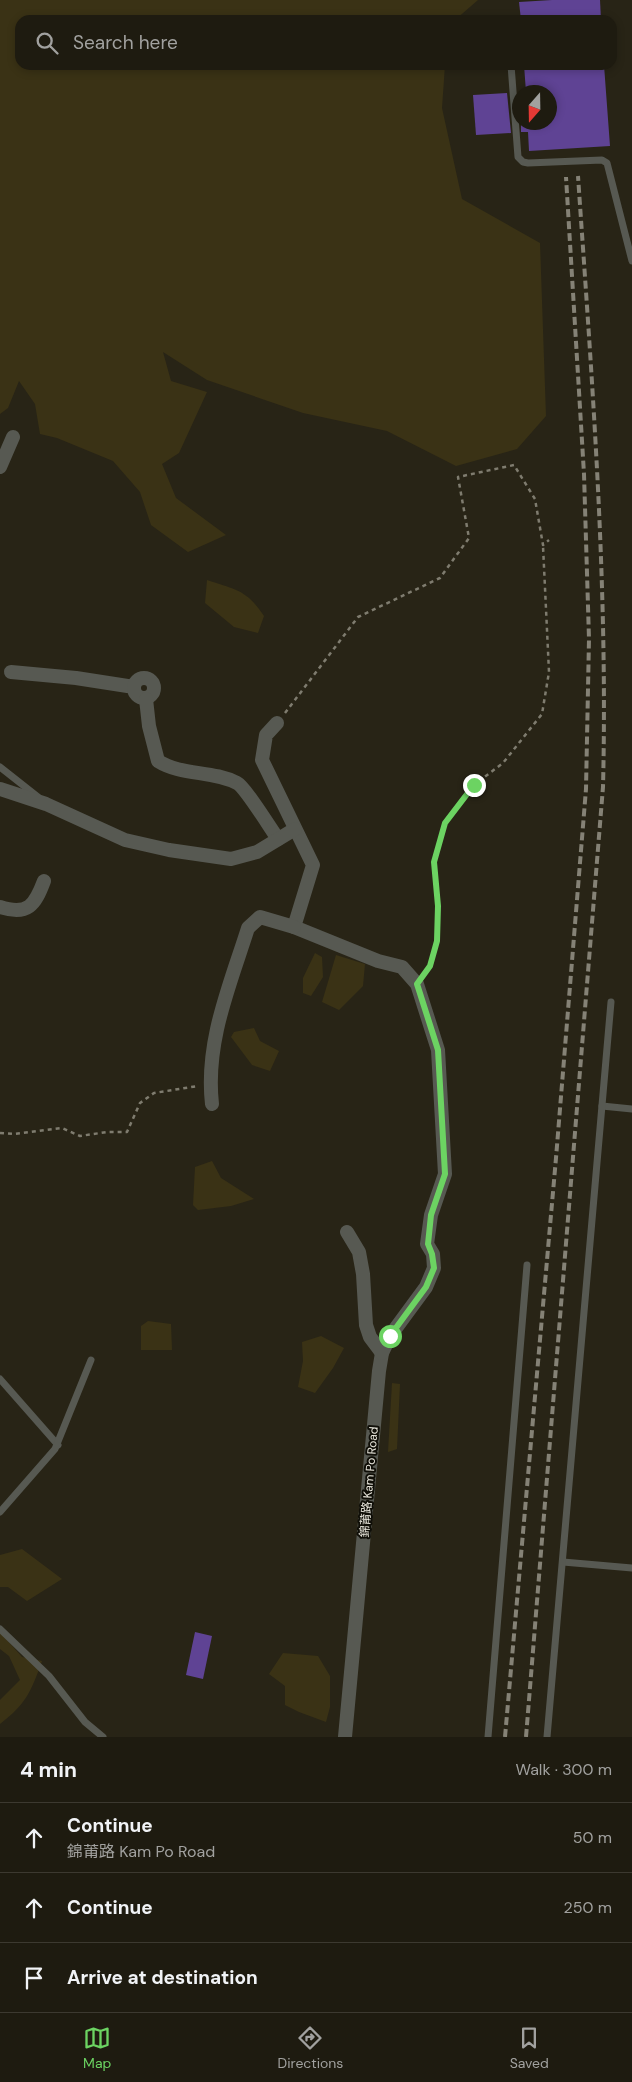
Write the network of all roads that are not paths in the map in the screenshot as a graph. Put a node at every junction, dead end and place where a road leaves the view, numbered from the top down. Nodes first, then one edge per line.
1 (511, 70) edge
2 (632, 261) edge
3 (13, 437) dead end
4 (0, 467) edge
5 (11, 672) dead end
6 (277, 723) road end
7 (0, 767) edge
8 (0, 789) edge
9 (46, 804) junction
10 (295, 829) junction
11 (278, 839) junction
12 (44, 881) dead end
13 (0, 907) edge
14 (294, 927) junction
15 (611, 1002) dead end
16 (212, 1104) dead end
17 (602, 1106) junction
18 (632, 1109) edge
19 (347, 1232) dead end
20 (527, 1265) dead end
21 (382, 1353) junction
22 (91, 1360) dead end
23 (0, 1379) edge
24 (58, 1445) junction
25 (0, 1512) edge
26 (563, 1562) junction
27 (632, 1568) edge
28 (0, 1628) edge
29 (103, 1737) edge
30 (345, 1737) edge
31 (488, 1737) edge
32 (548, 1737) edge

1 - 2 lane
3 - 4 street
5 - 11 street
6 - 10 street
7 - 9 lane
8 - 9 street
9 - 11 street
10 - 11 street
10 - 14 street
12 - 13 street
14 - 16 street
14 - 21 street, 錦莆路 Kam Po Road
15 - 17 lane
17 - 18 lane
17 - 26 lane
19 - 21 street
20 - 31 lane
21 - 30 street, 錦莆路 Kam Po Road
22 - 24 lane
23 - 24 lane
24 - 25 lane
26 - 27 lane
26 - 32 lane
28 - 29 lane

